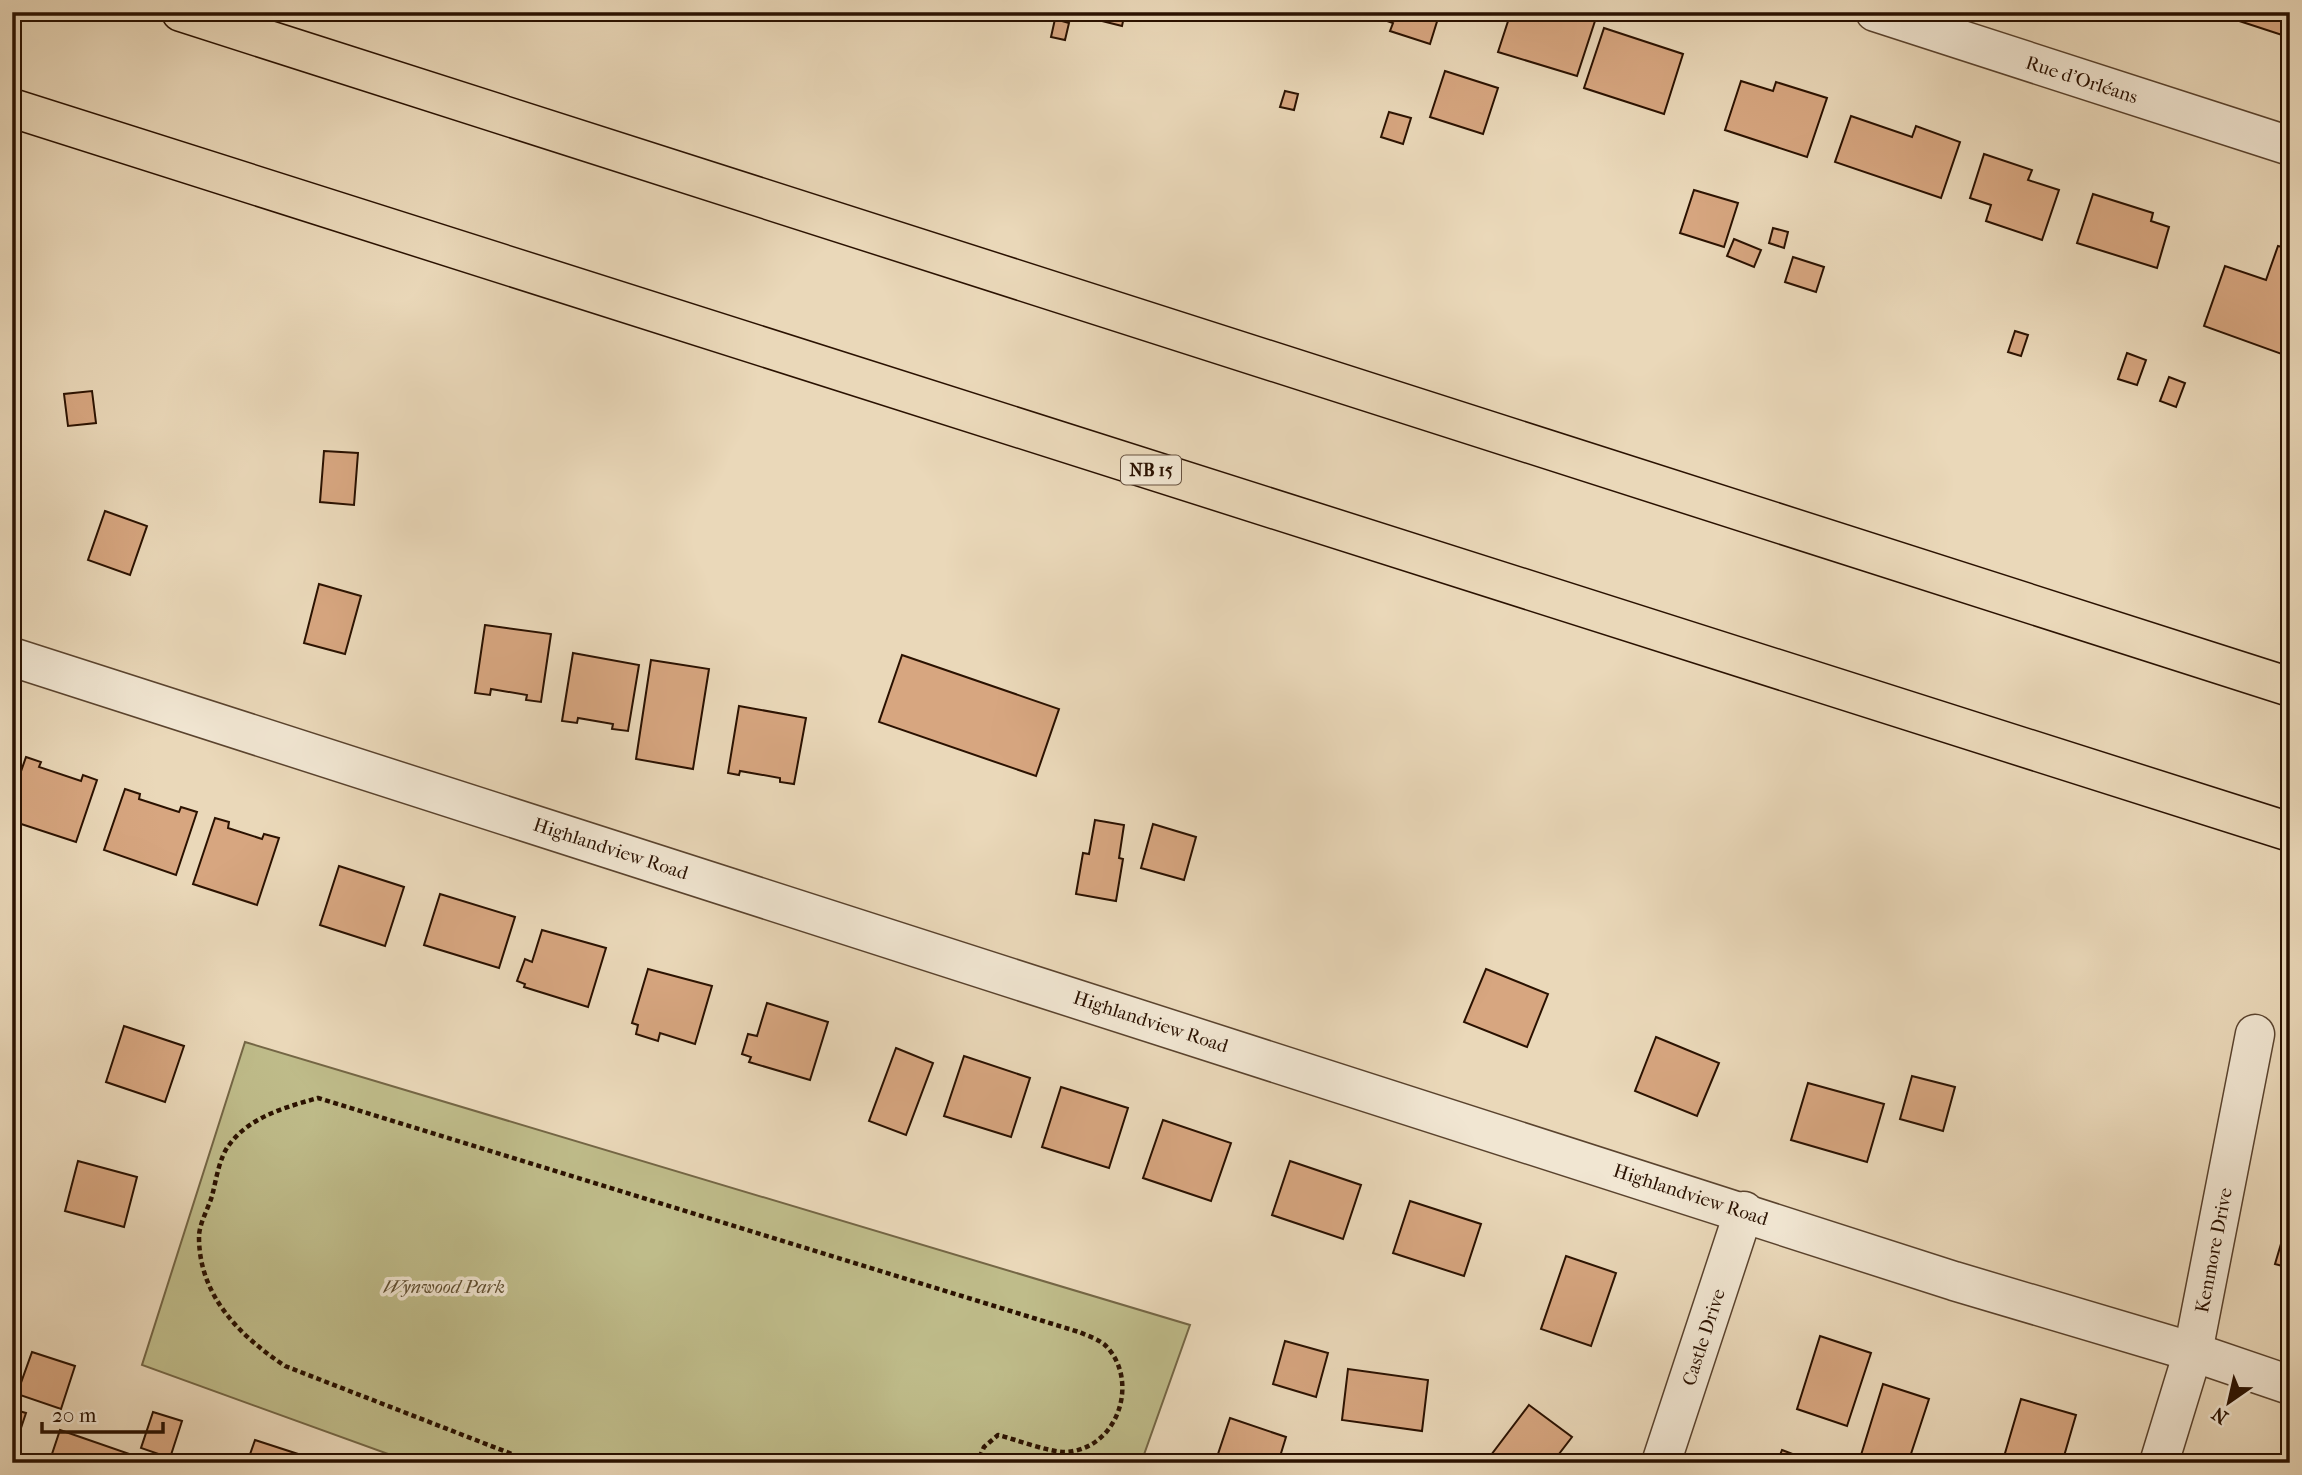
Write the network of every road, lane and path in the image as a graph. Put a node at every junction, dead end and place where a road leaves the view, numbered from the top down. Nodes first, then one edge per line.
1 (181, 12) edge
2 (1875, 12) edge
3 (12, 107) edge
4 (2290, 146) edge
5 (12, 657) edge
6 (2290, 687) edge
7 (2290, 832) edge
8 (2255, 1034) dead end
9 (1744, 1211) junction
10 (2193, 1352) junction
11 (2290, 1385) edge
12 (535, 1463) edge
13 (977, 1463) edge
14 (1661, 1463) edge
15 (2159, 1463) edge

1 - 6 highway
2 - 4 street, Rue d'Orléans
3 - 7 highway, NB 15
5 - 9 street, Highlandview Road
8 - 10 street, Kenmore Drive
9 - 10 street, Highlandview Road
9 - 14 street, Castle Drive
10 - 11 street, Highlandview Road
10 - 15 street, Kenmore Drive
12 - 13 path

